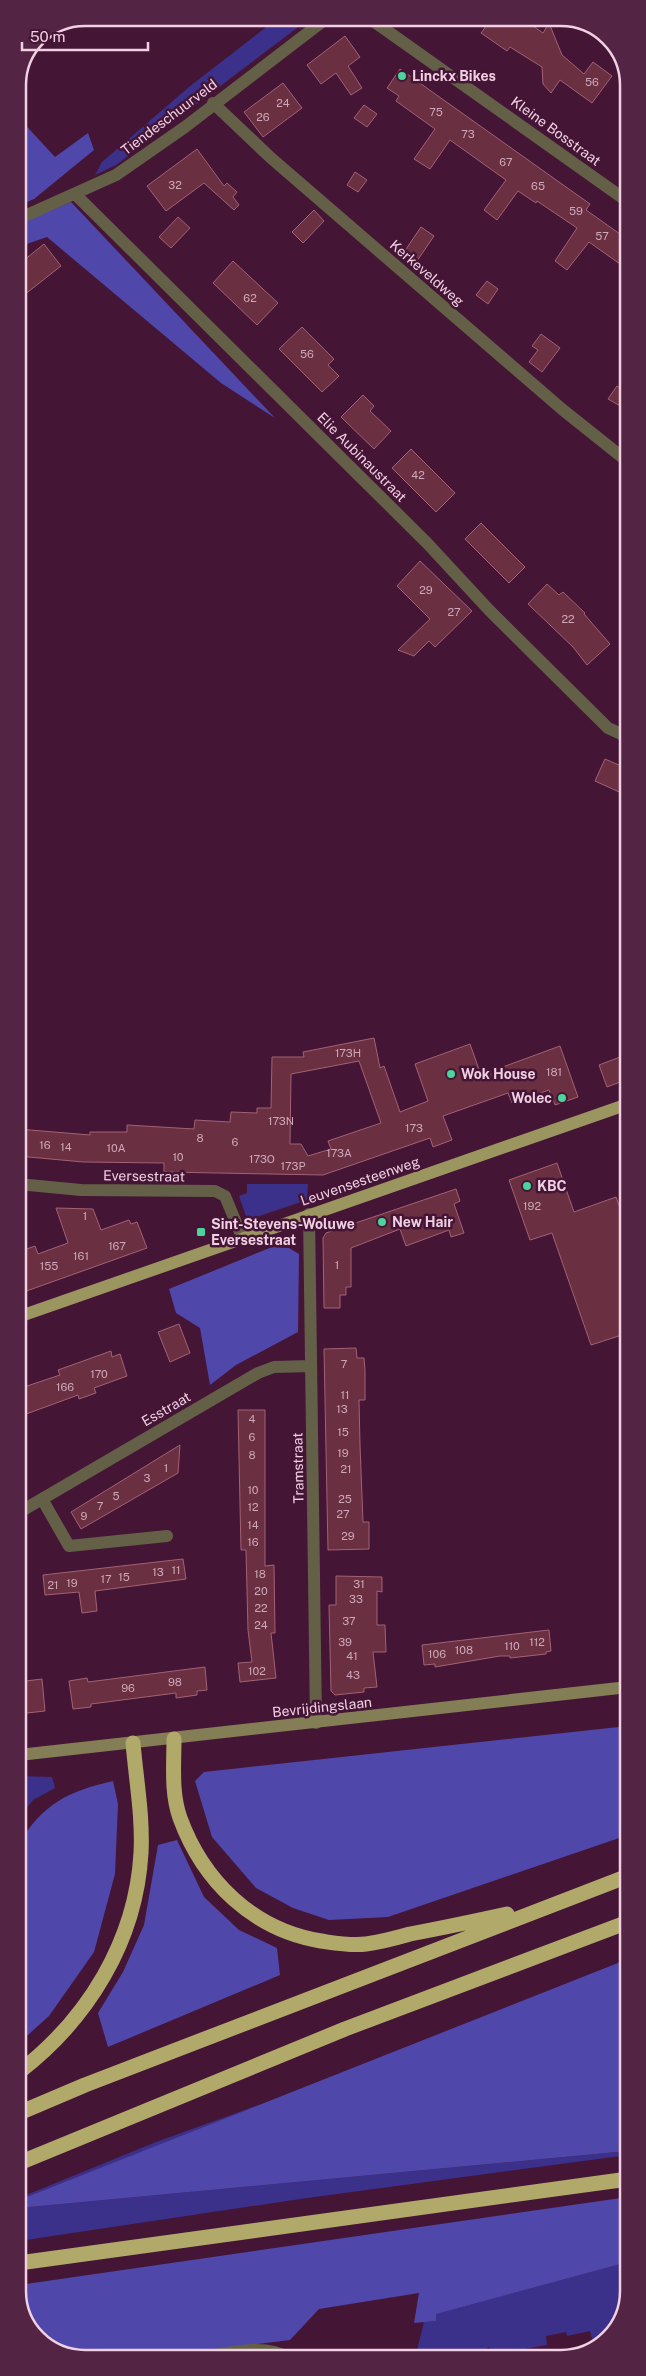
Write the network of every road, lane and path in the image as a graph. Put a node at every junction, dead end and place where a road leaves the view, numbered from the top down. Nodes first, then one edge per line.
1 (316, 26) edge
2 (380, 26) edge
3 (213, 103) junction
4 (76, 195) junction
5 (620, 196) edge
6 (26, 216) edge
7 (620, 450) edge
8 (620, 733) edge
9 (620, 1107) edge
10 (26, 1185) edge
11 (309, 1214) junction
12 (242, 1237) junction
13 (26, 1314) edge
14 (312, 1366) junction
15 (42, 1499) junction
16 (26, 1508) edge
17 (167, 1536) dead end
18 (620, 1688) edge
19 (316, 1723) junction
20 (174, 1739) junction
21 (133, 1743) junction
22 (26, 1754) edge
23 (620, 1879) edge
24 (552, 1904) junction
25 (620, 1925) edge
26 (26, 2067) edge
27 (26, 2110) edge
28 (26, 2159) edge
29 (620, 2180) edge
30 (26, 2261) edge

1 - 3 street, Tiendeschuurveld
2 - 5 street, Kleine Bosstraat
3 - 4 street, Tiendeschuurveld
3 - 7 street, Kerkeveldweg
4 - 6 street, Tiendeschuurveld
4 - 8 street, Elie Aubinaustraat
9 - 11 main road, Leuvensesteenweg
10 - 12 street, Eversestraat
11 - 12 main road, Leuvensesteenweg
11 - 14 street, Tramstraat
12 - 13 main road, Leuvensesteenweg
14 - 15 street, Esstraat
14 - 19 street, Tramstraat
15 - 16 street, Esstraat
15 - 17 street
18 - 19 street, Bevrijdingslaan
19 - 20 street, Bevrijdingslaan
20 - 21 street, Bevrijdingslaan
20 - 24 highway
21 - 22 street, Bevrijdingslaan
21 - 26 highway
23 - 24 highway
24 - 27 highway
25 - 28 highway
29 - 30 highway

